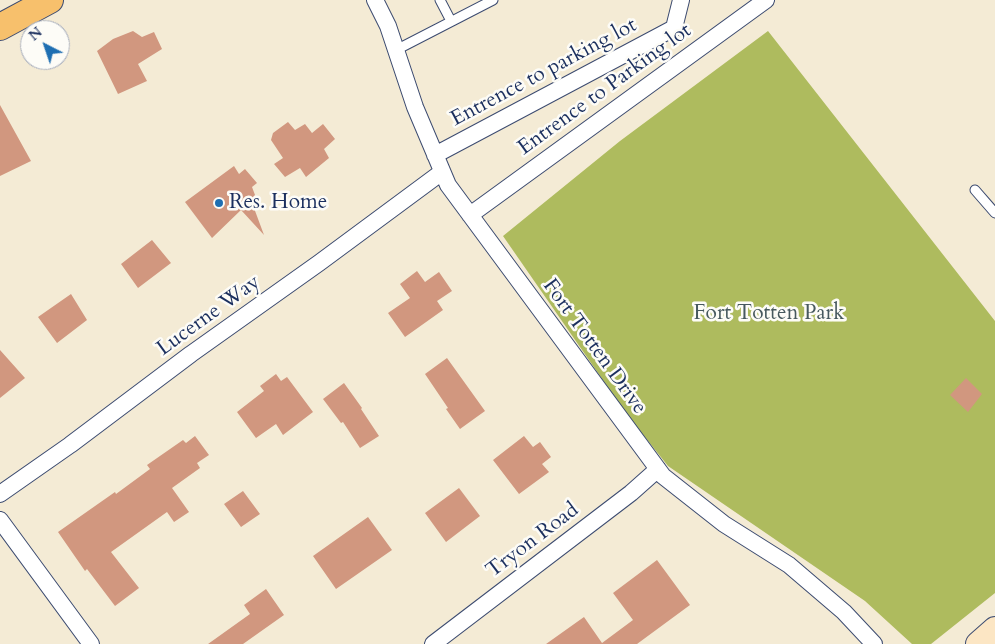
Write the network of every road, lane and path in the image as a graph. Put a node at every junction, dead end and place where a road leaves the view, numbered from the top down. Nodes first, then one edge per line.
1 (50, 0) edge
2 (375, 0) edge
3 (440, 0) edge
4 (493, 0) edge
5 (681, 0) edge
6 (766, 0) edge
7 (451, 21) junction
8 (0, 27) edge
9 (396, 50) junction
10 (435, 155) junction
11 (442, 172) junction
12 (975, 190) dead end
13 (995, 213) edge
14 (470, 215) junction
15 (658, 470) junction
16 (0, 494) edge
17 (0, 520) edge
18 (995, 629) edge
19 (91, 644) edge
20 (433, 644) edge
21 (874, 644) edge
22 (978, 644) edge

1 - 8 main road
2 - 9 street, Fort Totten Drive
3 - 7 lane
4 - 7 lane
5 - 10 street, Entrence to parking lot
6 - 14 street, Entrence to Parking lot
7 - 9 lane
9 - 10 street, Fort Totten Drive
10 - 11 street, Fort Totten Drive
11 - 14 street, Fort Totten Drive
11 - 16 street, Lucerne Way
12 - 13 lane
14 - 15 street, Fort Totten Drive
15 - 20 street, Tryon Road
15 - 21 street, Fort Totten Drive
17 - 19 street
18 - 22 street

